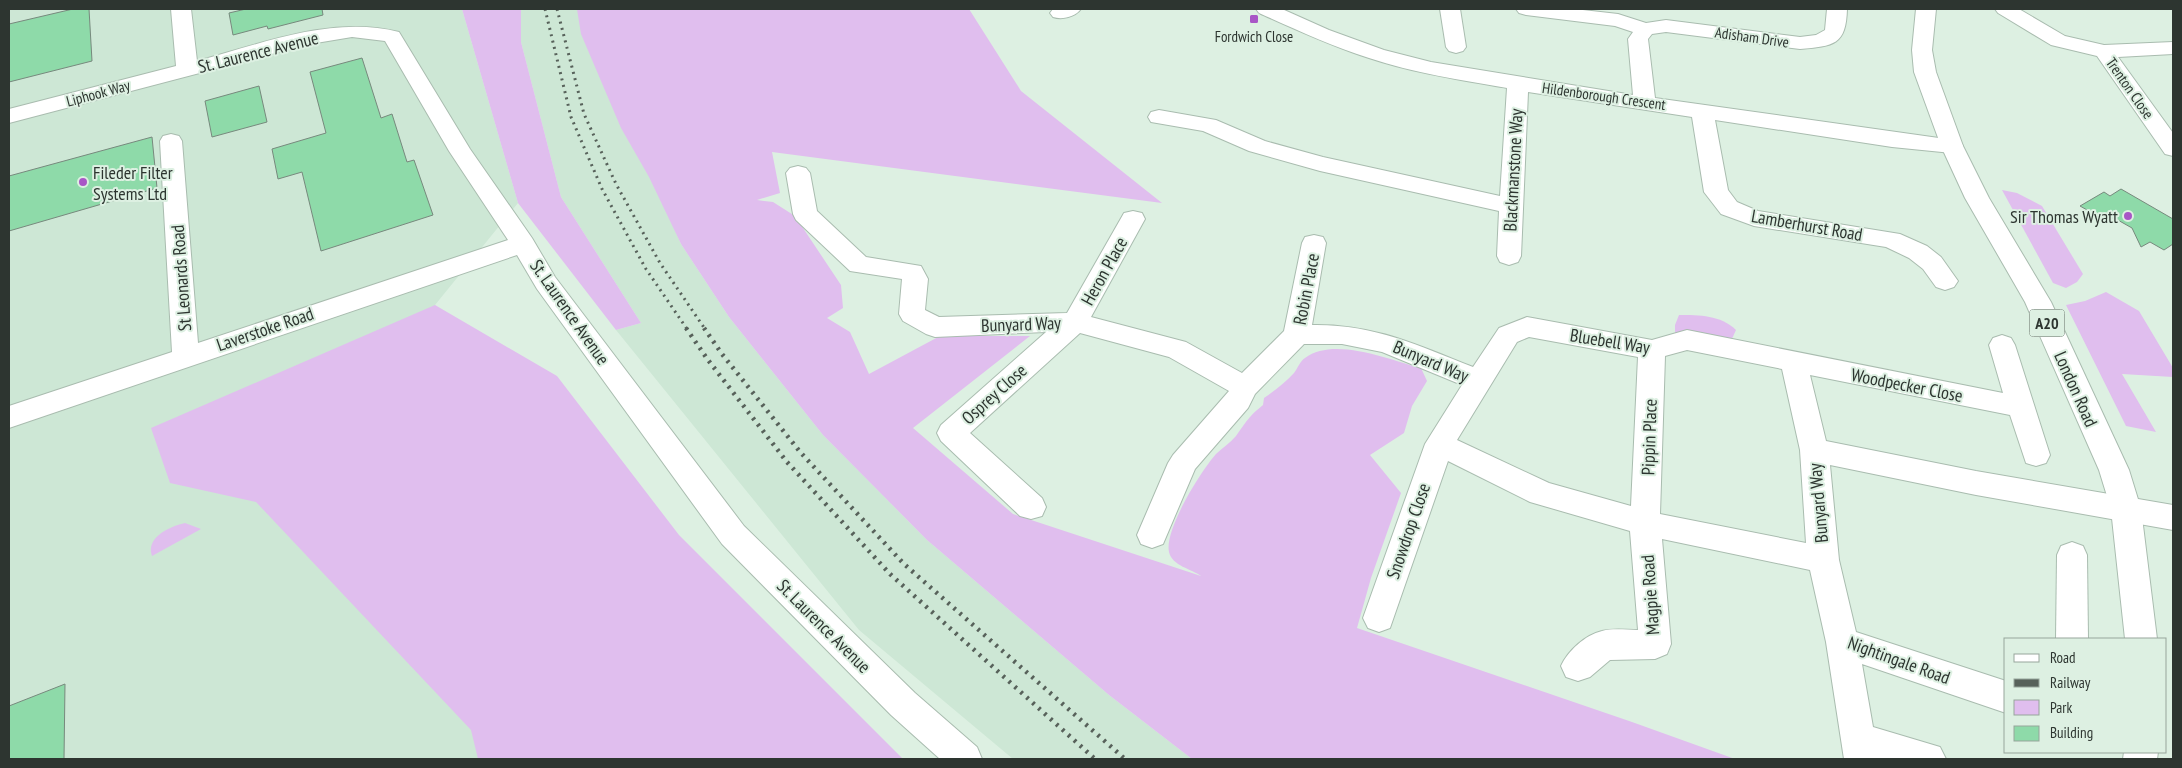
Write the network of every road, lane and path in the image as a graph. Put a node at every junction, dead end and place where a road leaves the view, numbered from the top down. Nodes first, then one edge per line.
1 (182, 9) edge
2 (1266, 9) edge
3 (1450, 9) edge
4 (1526, 9) edge
5 (1837, 9) edge
6 (1926, 9) edge
7 (2005, 9) edge
8 (1644, 29) junction
9 (1456, 47) dead end
10 (2173, 48) edge
11 (2104, 51) junction
12 (187, 70) junction
13 (1518, 84) junction
14 (1645, 102) junction
15 (1702, 110) junction
16 (9, 116) edge
17 (1159, 117) dead end
18 (171, 141) dead end
19 (1952, 146) junction
20 (2173, 149) edge
21 (798, 173) dead end
22 (1511, 206) junction
23 (1133, 219) dead end
24 (1314, 243) dead end
25 (522, 244) junction
26 (1510, 256) dead end
27 (1945, 281) dead end
28 (1075, 322) junction
29 (1297, 334) junction
30 (2002, 345) dead end
31 (1652, 350) junction
32 (186, 356) junction
33 (1794, 363) junction
34 (1478, 381) junction
35 (1245, 387) junction
36 (2021, 407) junction
37 (9, 417) edge
38 (1439, 444) junction
39 (1814, 450) junction
40 (2036, 456) dead end
41 (1031, 507) dead end
42 (2126, 509) junction
43 (2173, 518) edge
44 (1645, 523) junction
45 (1152, 535) dead end
46 (2072, 555) dead end
47 (1823, 560) junction
48 (1378, 618) dead end
49 (2072, 638) edge
50 (2141, 638) edge
51 (1842, 642) junction
52 (1578, 666) dead end
53 (2004, 696) edge
54 (1860, 749) edge
55 (965, 759) edge
56 (1928, 759) edge

1 - 12 street, St. Laurence Avenue
2 - 13 street, Hildenborough Crescent
3 - 9 street
4 - 8 street, Adisham Drive
5 - 8 street, Adisham Drive
6 - 19 street, London Road / A20
7 - 11 street
8 - 14 street
10 - 11 street
11 - 20 street, Trenton Close
12 - 16 street, Liphook Way
12 - 25 street, St. Laurence Avenue
13 - 14 street, Hildenborough Crescent
13 - 22 street, Blackmanstone Way
14 - 15 street, Hildenborough Crescent
15 - 19 street, Hildenborough Crescent
15 - 27 street, Lamberhurst Road
17 - 22 street
18 - 32 street, St Leonards Road
19 - 42 street, London Road / A20
21 - 28 street, Bunyard Way
22 - 26 street, Blackmanstone Way
23 - 28 street, Heron Place
24 - 29 street, Robin Place
25 - 32 street, Laverstoke Road
25 - 55 street, St. Laurence Avenue
28 - 35 street, Bunyard Way
28 - 41 street, Osprey Close
29 - 34 street, Bunyard Way
29 - 35 street
30 - 36 street
31 - 33 street, Bluebell Way
31 - 34 street, Bluebell Way
31 - 44 street, Pippin Place
32 - 37 street, Laverstoke Road
33 - 36 street, Woodpecker Close
33 - 39 street
34 - 38 street, Bunyard Way
35 - 45 street
36 - 40 street
38 - 44 street, Bunyard Way
38 - 48 street, Snowdrop Close
39 - 42 street, Bunyard Way
39 - 47 street, Bunyard Way
42 - 43 street, Bunyard Way
42 - 50 street, London Road / A20
44 - 47 street, Bunyard Way
44 - 52 street, Magpie Road
46 - 49 street
47 - 51 street, Nightingale Road
51 - 53 street, Nightingale Road
51 - 54 street
54 - 56 street

